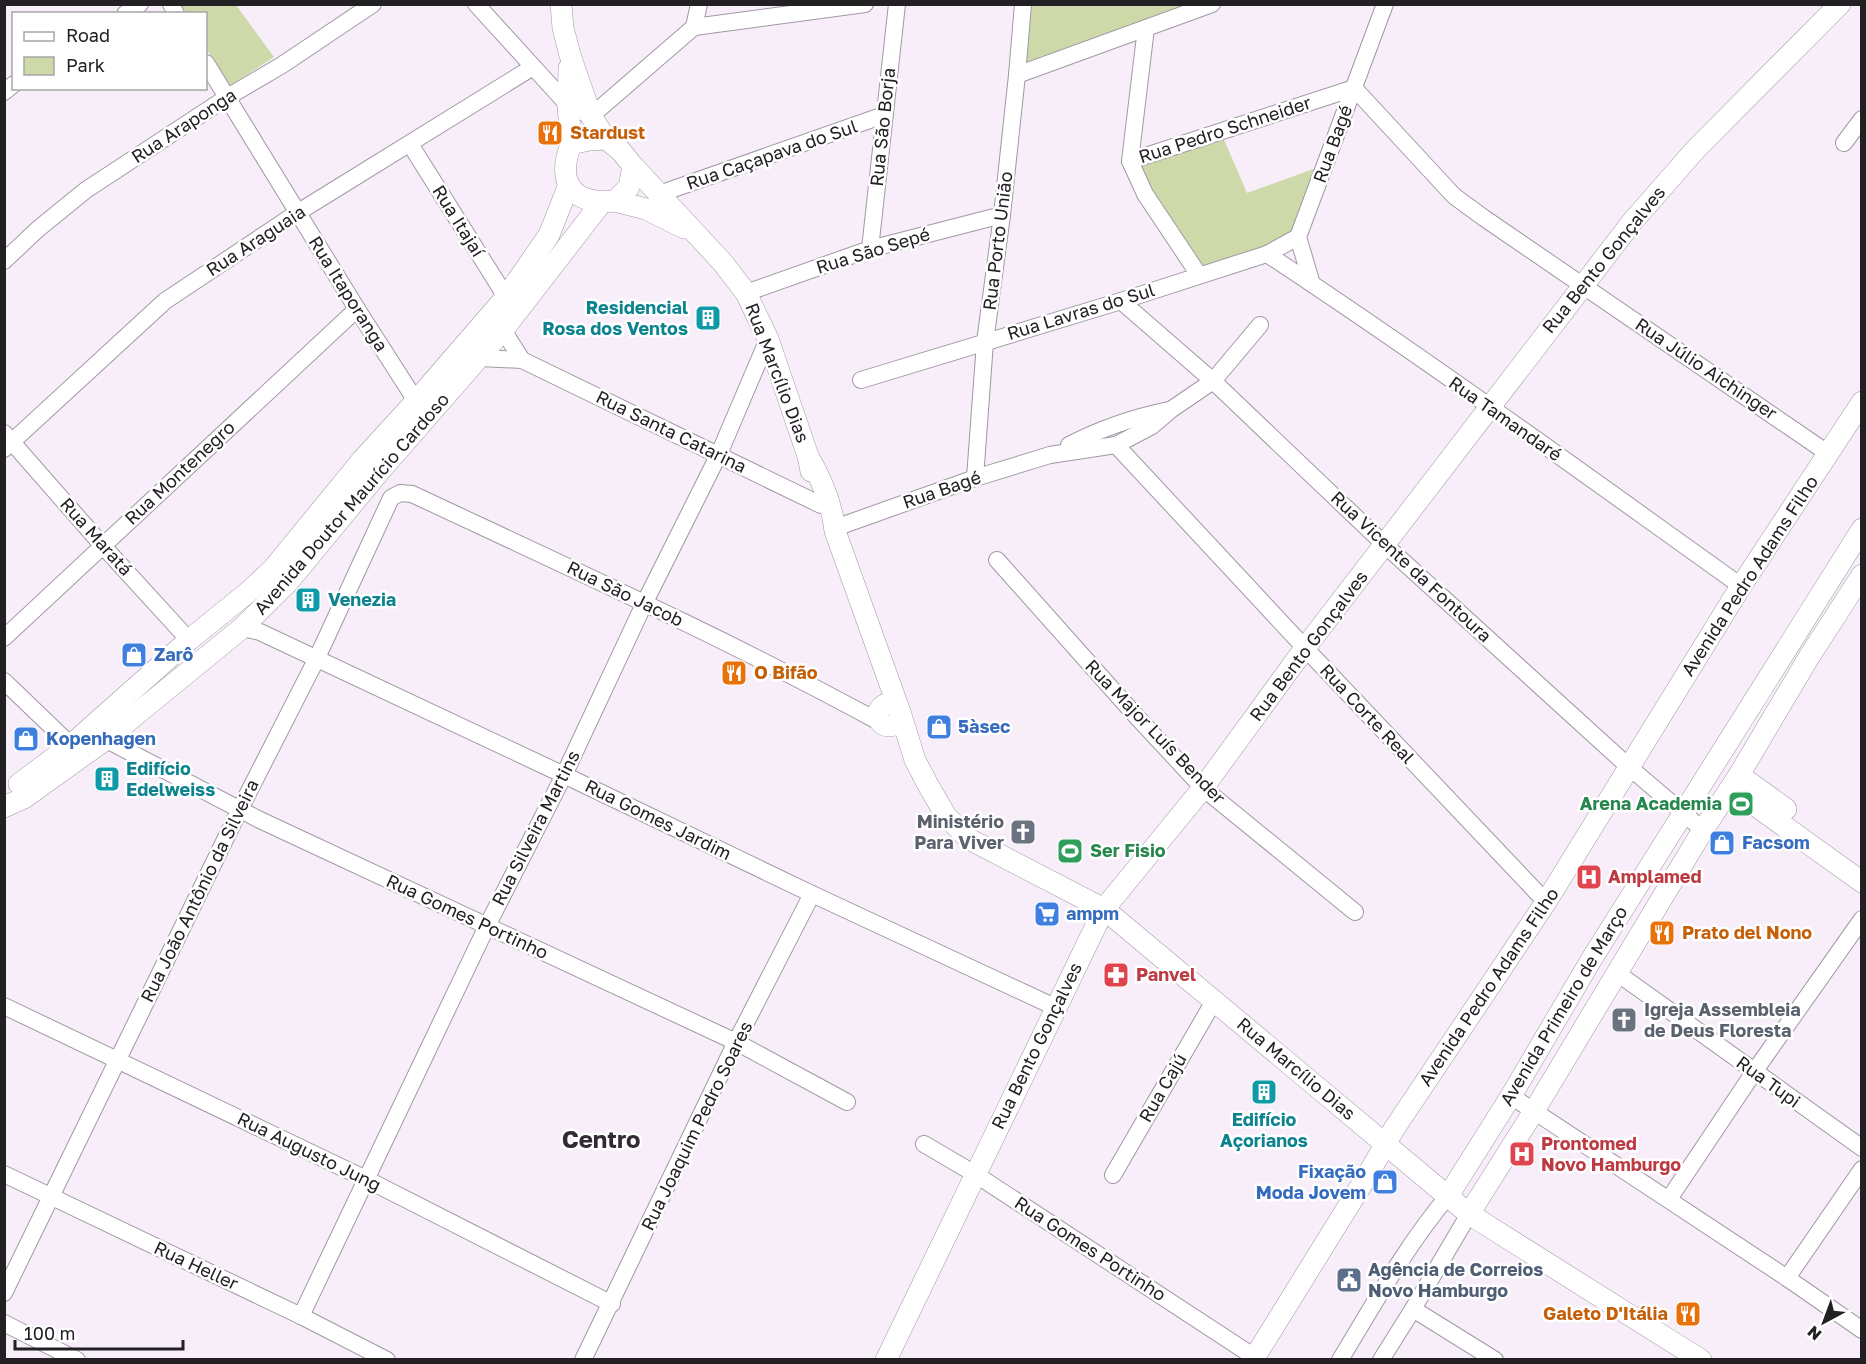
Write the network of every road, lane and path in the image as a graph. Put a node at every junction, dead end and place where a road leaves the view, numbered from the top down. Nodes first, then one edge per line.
1 (374, 4) edge
2 (476, 4) edge
3 (561, 4) edge
4 (699, 4) edge
5 (866, 4) edge
6 (897, 4) edge
7 (1023, 4) edge
8 (1212, 4) edge
9 (1385, 4) edge
10 (1840, 4) edge
11 (694, 27) junction
12 (1146, 28) junction
13 (570, 55) junction
14 (207, 65) edge
15 (533, 67) junction
16 (1017, 75) junction
17 (1354, 88) junction
18 (226, 98) junction
19 (568, 105) junction
20 (884, 115) junction
21 (591, 116) junction
22 (1862, 119) edge
23 (606, 140) junction
24 (1844, 143) dead end
25 (410, 144) junction
26 (571, 144) junction
27 (1131, 160) junction
28 (633, 166) junction
29 (568, 187) junction
30 (659, 194) junction
31 (608, 202) junction
32 (297, 213) junction
33 (1002, 215) junction
34 (698, 235) junction
35 (1298, 237) junction
36 (870, 249) junction
37 (1267, 254) junction
38 (4, 261) edge
39 (1199, 275) junction
40 (1312, 284) junction
41 (1582, 285) junction
42 (746, 293) junction
43 (506, 297) junction
44 (1121, 301) junction
45 (357, 309) junction
46 (1260, 325) dead end
47 (503, 330) junction
48 (768, 339) junction
49 (985, 342) junction
50 (480, 358) junction
51 (522, 360) junction
52 (861, 380) dead end
53 (1214, 381) junction
54 (416, 401) junction
55 (1862, 402) edge
56 (1489, 407) junction
57 (1172, 409) junction
58 (7, 441) edge
59 (1116, 445) junction
60 (718, 454) junction
61 (1829, 454) junction
62 (1050, 455) junction
63 (808, 456) junction
64 (975, 478) junction
65 (400, 493) joint
66 (820, 505) junction
67 (835, 528) junction
68 (1859, 541) edge
69 (1385, 545) junction
70 (103, 546) junction
71 (998, 560) dead end
72 (1862, 574) edge
73 (1741, 586) junction
74 (645, 602) junction
75 (251, 630) junction
76 (4, 638) edge
77 (189, 640) junction
78 (1305, 648) junction
79 (316, 660) junction
80 (4, 681) edge
81 (886, 715) junction
82 (97, 735) junction
83 (77, 751) junction
84 (1629, 767) junction
85 (564, 775) junction
86 (1735, 781) junction
87 (1203, 788) junction
88 (4, 793) edge
89 (4, 807) edge
90 (240, 809) junction
91 (1683, 813) junction
92 (1703, 830) junction
93 (1862, 864) edge
94 (1862, 882) edge
95 (812, 894) junction
96 (1546, 902) junction
97 (1104, 909) junction
98 (1355, 912) dead end
99 (1862, 918) edge
100 (487, 926) junction
101 (1617, 972) junction
102 (1214, 1001) junction
103 (4, 1006) edge
104 (1057, 1008) junction
105 (736, 1042) junction
106 (117, 1059) junction
107 (1754, 1072) junction
108 (1511, 1096) junction
109 (847, 1102) dead end
110 (1534, 1111) junction
111 (1386, 1143) junction
112 (924, 1144) dead end
113 (1862, 1148) edge
114 (1862, 1169) edge
115 (4, 1174) edge
116 (975, 1174) junction
117 (1113, 1175) dead end
118 (366, 1179) junction
119 (1448, 1196) junction
120 (50, 1197) junction
121 (1669, 1199) junction
122 (1469, 1214) junction
123 (1787, 1278) junction
124 (4, 1293) edge
125 (612, 1304) junction
126 (1413, 1309) junction
127 (301, 1316) junction
128 (4, 1323) edge
129 (1862, 1330) edge
130 (77, 1359) edge
131 (387, 1359) edge
132 (584, 1359) edge
133 (886, 1359) edge
134 (1256, 1359) edge
135 (1340, 1359) edge
136 (1381, 1359) edge
137 (1495, 1359) edge
138 (1701, 1359) edge

1 - 18 street, Rua Araponga
2 - 15 street
3 - 13 main road
4 - 11 street
5 - 11 street
6 - 20 street, Rua São Borja
7 - 16 street, Rua Porto União
8 - 12 street
9 - 17 street, Rua Bagé
10 - 41 main road, Rua Bento Gonçalves
11 - 21 street
12 - 16 street
12 - 27 street
13 - 19 main road
13 - 21 main road
14 - 18 street, Rua Itaporanga
15 - 19 street
15 - 25 street, Rua Araguaia
16 - 33 street, Rua Porto União
17 - 27 street, Rua Pedro Schneider
17 - 35 street, Rua Bagé
17 - 41 street, Rua Júlio Aichinger
18 - 32 street, Rua Itaporanga
18 - 38 street, Rua Araponga
19 - 21 street
19 - 26 main road
20 - 30 street, Rua Caçapava do Sul
20 - 36 street, Rua São Borja
21 - 23 main road
22 - 24 street
23 - 26 main road
23 - 28 main road
25 - 32 street, Rua Araguaia
25 - 43 street, Rua Itajaí
26 - 29 main road
27 - 39 street
28 - 30 main road, Rua Marcílio Dias
28 - 31 main road
29 - 31 main road
29 - 43 main road, Avenida Doutor Maurício Cardoso
30 - 34 main road, Rua Marcílio Dias
31 - 34 main road, Rua Marcílio Dias
31 - 47 main road, Avenida Doutor Maurício Cardoso
32 - 45 street, Rua Itaporanga
32 - 58 street, Rua Araguaia
33 - 36 street, Rua São Sepé
33 - 49 street, Rua Porto União
34 - 42 main road, Rua Marcílio Dias
35 - 37 street, Rua Lavras do Sul
35 - 40 street
36 - 42 street, Rua São Sepé
37 - 39 street, Rua Lavras do Sul
37 - 40 street, Rua Tamandaré
39 - 44 street, Rua Lavras do Sul
40 - 56 street, Rua Tamandaré
41 - 56 main road, Rua Bento Gonçalves
41 - 61 street, Rua Júlio Aichinger
42 - 48 main road, Rua Marcílio Dias
43 - 54 main road, Avenida Doutor Maurício Cardoso
44 - 49 street, Rua Lavras do Sul
44 - 53 street, Rua Vicente da Fontoura
45 - 54 street, Rua Itaporanga
45 - 70 street, Rua Montenegro
46 - 53 street, Rua Bagé
47 - 50 main road, Avenida Doutor Maurício Cardoso
47 - 51 street
48 - 60 street, Rua Silveira Martins
48 - 63 main road, Rua Marcílio Dias
49 - 52 street, Rua Lavras do Sul
49 - 64 street, Rua Porto União
50 - 51 street, Rua Santa Catarina
50 - 75 main road, Avenida Doutor Maurício Cardoso
51 - 60 street, Rua Santa Catarina
53 - 57 street, Rua Bagé
53 - 69 street, Rua Vicente da Fontoura
54 - 77 main road, Avenida Doutor Maurício Cardoso
55 - 61 main road, Avenida Pedro Adams Filho
56 - 69 main road, Rua Bento Gonçalves
56 - 73 street, Rua Tamandaré
57 - 59 street, Rua Bagé
57 - 62 street, Rua Bagé
58 - 70 street, Rua Maratá
59 - 62 street, Rua Bagé
59 - 78 street, Rua Corte Real
60 - 66 street, Rua Santa Catarina
60 - 74 street, Rua Silveira Martins
61 - 73 main road, Avenida Pedro Adams Filho
62 - 64 street, Rua Bagé
63 - 66 main road, Rua Marcílio Dias
63 - 67 main road, Rua Marcílio Dias
64 - 67 street, Rua Bagé
65 - 74 street, Rua São Jacob
65 - 79 street, Rua João Antônio da Silveira
66 - 67 main road, Rua Marcílio Dias
67 - 81 main road, Rua Marcílio Dias
68 - 91 main road, Avenida Primeiro de Março
69 - 78 main road, Rua Bento Gonçalves
69 - 84 street, Rua Vicente da Fontoura
70 - 76 street, Rua Montenegro
70 - 77 street, Rua Maratá
71 - 87 street, Rua Major Luís Bender
72 - 86 main road, Avenida Primeiro de Março
73 - 84 main road, Avenida Pedro Adams Filho
74 - 81 street, Rua São Jacob
74 - 85 street, Rua Silveira Martins
75 - 79 street, Rua Gomes Jardim
75 - 82 main road, Avenida Doutor Maurício Cardoso
77 - 82 main road, Avenida Doutor Maurício Cardoso
78 - 87 main road, Rua Bento Gonçalves
78 - 96 street, Rua Corte Real
79 - 85 street, Rua Gomes Jardim
79 - 90 street, Rua João Antônio da Silveira
80 - 83 street
81 - 97 main road, Rua Marcílio Dias
82 - 83 main road, Avenida Doutor Maurício Cardoso
82 - 90 street, Rua Gomes Portinho
83 - 88 main road, Avenida Doutor Maurício Cardoso
83 - 89 main road, Avenida Doutor Maurício Cardoso
84 - 91 street, Rua Vicente da Fontoura
84 - 96 main road, Avenida Pedro Adams Filho
85 - 95 street, Rua Gomes Jardim
85 - 100 street, Rua Silveira Martins
86 - 92 main road, Avenida Primeiro de Março
86 - 93 main road
86 - 94 main road
87 - 97 main road, Rua Bento Gonçalves
87 - 98 street, Rua Major Luís Bender
90 - 100 street, Rua Gomes Portinho
90 - 106 street, Rua João Antônio da Silveira
91 - 92 street, Rua Vicente da Fontoura
91 - 108 main road, Avenida Primeiro de Março
92 - 101 main road, Avenida Primeiro de Março
95 - 104 street, Rua Gomes Jardim
95 - 105 street, Rua Joaquim Pedro Soares
96 - 111 main road, Avenida Pedro Adams Filho
97 - 102 main road, Rua Marcílio Dias
97 - 104 main road, Rua Bento Gonçalves
99 - 107 street
100 - 105 street, Rua Gomes Portinho
100 - 118 street, Rua Silveira Martins
101 - 107 street, Rua Tupi
101 - 110 main road, Avenida Primeiro de Março
102 - 111 main road, Rua Marcílio Dias
102 - 117 street, Rua Cajú
103 - 106 street, Rua Augusto Jung
104 - 116 main road, Rua Bento Gonçalves
105 - 109 street, Rua Gomes Portinho
105 - 125 street, Rua Joaquim Pedro Soares
106 - 118 street, Rua Augusto Jung
106 - 120 street, Rua João Antônio da Silveira
107 - 113 street, Rua Tupi
107 - 121 street
108 - 110 street
108 - 119 main road, Avenida Primeiro de Março
110 - 121 street
110 - 122 main road, Avenida Primeiro de Março
111 - 119 main road, Rua Marcílio Dias
111 - 134 main road, Avenida Pedro Adams Filho
112 - 116 street, Rua Gomes Portinho
114 - 123 street
115 - 120 street, Rua Heller
116 - 133 main road, Rua Bento Gonçalves
116 - 134 street, Rua Gomes Portinho
118 - 125 street, Rua Augusto Jung
118 - 127 street, Rua Silveira Martins
119 - 122 main road, Rua Marcílio Dias
119 - 135 street, Avenida Primeiro de Março
120 - 124 street, Rua João Antônio da Silveira
120 - 127 street, Rua Heller
121 - 123 street
122 - 126 street, Avenida Primeiro de Março
122 - 138 main road, Rua Marcílio Dias
123 - 129 street
125 - 132 street, Rua Joaquim Pedro Soares
126 - 136 street, Avenida Primeiro de Março
126 - 137 street
127 - 131 street, Rua Heller
128 - 130 street

